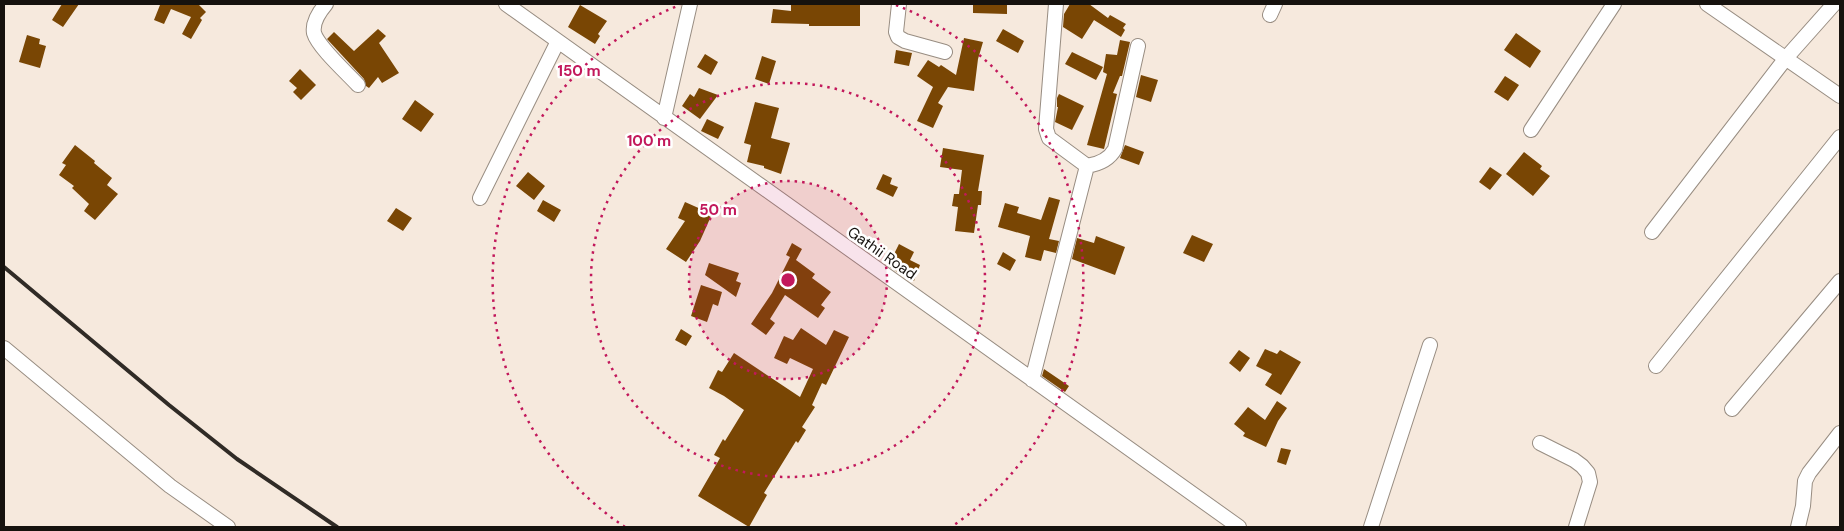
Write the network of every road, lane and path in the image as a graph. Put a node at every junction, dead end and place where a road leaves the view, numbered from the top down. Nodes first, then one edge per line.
1 (326, 4) edge
2 (506, 4) edge
3 (690, 4) edge
4 (899, 4) edge
5 (1056, 4) edge
6 (1614, 4) edge
7 (1707, 4) edge
8 (1834, 4) edge
9 (558, 41) junction
10 (1138, 46) dead end
11 (945, 52) dead end
12 (1786, 58) junction
13 (358, 85) dead end
14 (1840, 96) edge
15 (664, 118) junction
16 (1531, 130) dead end
17 (1840, 137) edge
18 (1087, 166) junction
19 (480, 198) dead end
20 (1652, 232) dead end
21 (1840, 281) edge
22 (1430, 345) dead end
23 (4, 348) edge
24 (1656, 366) dead end
25 (1032, 380) junction
26 (1732, 409) dead end
27 (1840, 434) edge
28 (1540, 443) dead end
29 (228, 527) edge
30 (1240, 527) edge
31 (1371, 527) edge
32 (1576, 527) edge
33 (1798, 527) edge

1 - 13 street
2 - 9 street, Gathii Road
3 - 15 street
4 - 11 street
5 - 18 street
6 - 16 street
7 - 12 street
8 - 12 street
9 - 15 street, Gathii Road
9 - 19 street
10 - 18 street
12 - 14 street
12 - 20 street
15 - 25 street, Gathii Road
17 - 24 street
18 - 25 street
21 - 26 street
22 - 31 street
23 - 29 street
25 - 30 street, Gathii Road
27 - 33 street
28 - 32 street

